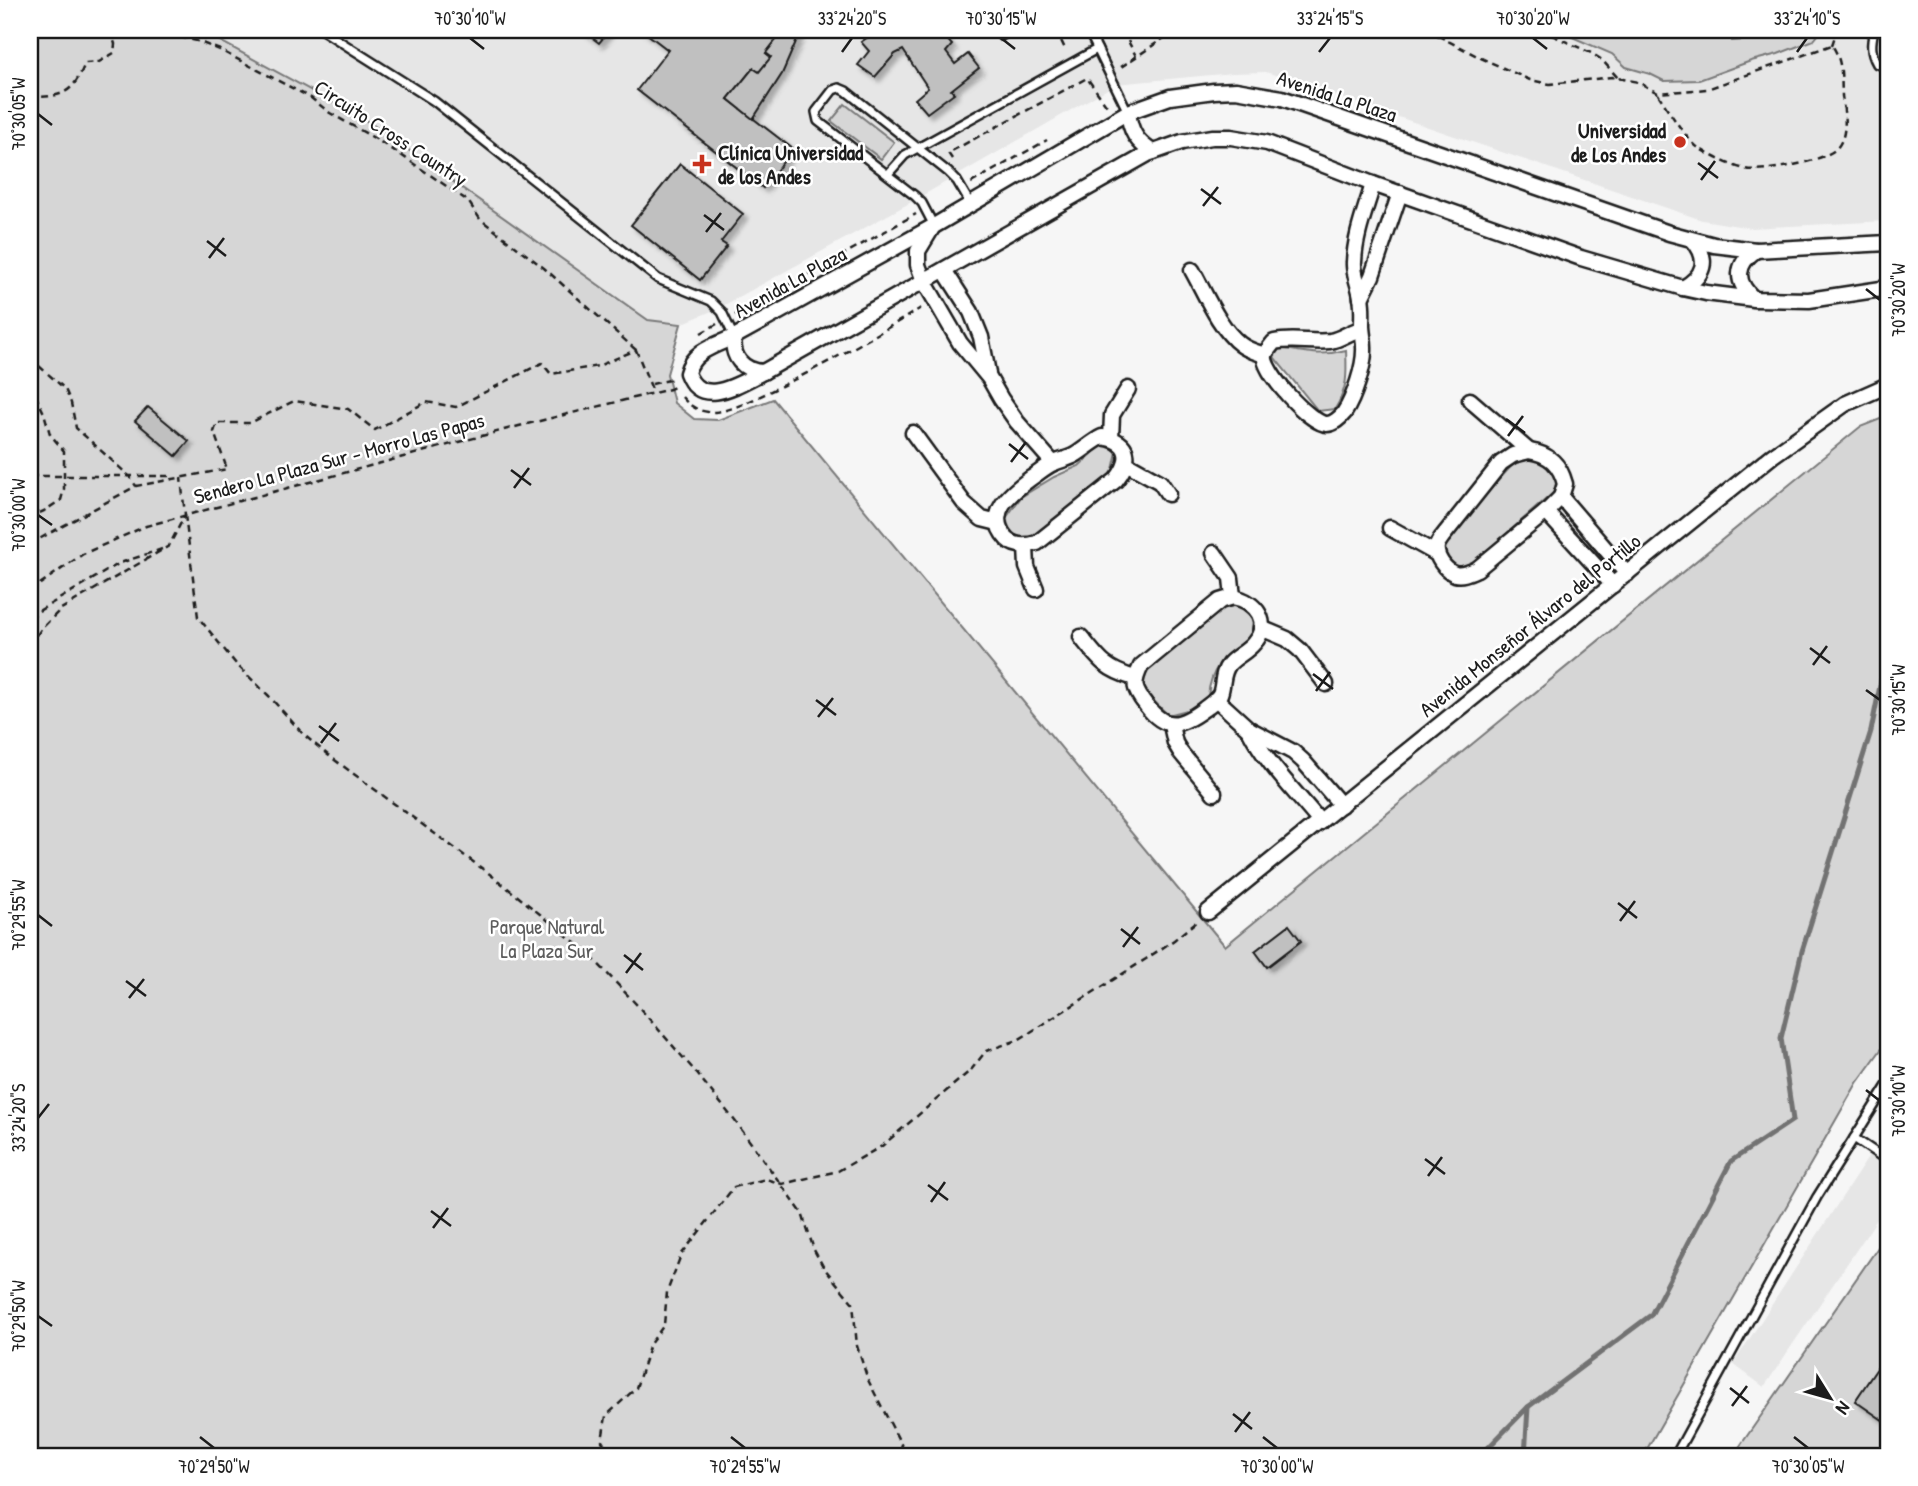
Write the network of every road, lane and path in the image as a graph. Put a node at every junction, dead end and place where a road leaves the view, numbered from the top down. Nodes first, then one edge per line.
1 (110, 30) edge
2 (170, 30) edge
3 (322, 30) edge
4 (1010, 30) edge
5 (1088, 30) edge
6 (1176, 30) edge
7 (1427, 30) edge
8 (1541, 30) edge
9 (1837, 30) edge
10 (1874, 30) edge
11 (1000, 36) dead end
12 (1128, 41) dead end
13 (1832, 45) junction
14 (1097, 49) junction
15 (1136, 56) junction
16 (1888, 67) edge
17 (1110, 75) junction
18 (1618, 79) junction
19 (1658, 93) junction
20 (30, 97) edge
21 (1122, 98) junction
22 (1128, 112) junction
23 (1050, 138) dead end
24 (918, 147) junction
25 (1153, 152) junction
26 (955, 163) dead end
27 (888, 174) junction
28 (1373, 184) junction
29 (962, 188) junction
30 (1400, 193) junction
31 (970, 203) junction
32 (925, 209) junction
33 (934, 226) junction
34 (30, 236) edge
35 (1693, 240) junction
36 (1888, 243) edge
37 (1756, 250) junction
38 (944, 270) junction
39 (1192, 270) dead end
40 (925, 282) junction
41 (1683, 288) junction
42 (1888, 288) edge
43 (30, 290) edge
44 (1362, 298) junction
45 (935, 299) junction
46 (1754, 299) junction
47 (726, 320) junction
48 (1362, 329) junction
49 (699, 335) dead end
50 (734, 337) junction
51 (636, 350) junction
52 (1265, 355) junction
53 (30, 358) edge
54 (763, 372) junction
55 (989, 378) junction
56 (30, 384) edge
57 (650, 384) junction
58 (678, 385) dead end
59 (1888, 385) edge
60 (670, 389) dead end
61 (1128, 389) dead end
62 (653, 392) junction
63 (682, 396) dead end
64 (1470, 400) dead end
65 (30, 430) edge
66 (913, 433) dead end
67 (1111, 438) junction
68 (30, 451) edge
69 (1529, 451) junction
70 (1053, 463) junction
71 (1126, 463) junction
72 (30, 475) edge
73 (64, 476) junction
74 (129, 476) junction
75 (181, 477) junction
76 (136, 486) junction
77 (1168, 494) dead end
78 (1561, 497) junction
79 (1546, 512) junction
80 (185, 515) junction
81 (30, 517) edge
82 (998, 523) junction
83 (1390, 528) dead end
84 (30, 544) edge
85 (169, 546) junction
86 (1026, 547) junction
87 (1214, 553) dead end
88 (1437, 554) junction
89 (1627, 574) junction
90 (1613, 585) junction
91 (1036, 589) dead end
92 (30, 591) edge
93 (1233, 597) junction
94 (30, 619) edge
95 (1261, 628) junction
96 (1081, 637) dead end
97 (30, 645) edge
98 (1135, 678) junction
99 (1326, 684) dead end
100 (1216, 699) junction
101 (1171, 724) junction
102 (1249, 729) junction
103 (1214, 793) dead end
104 (1341, 804) junction
105 (1320, 822) junction
106 (1208, 912) joint
107 (1888, 1084) edge
108 (1854, 1138) junction
109 (1888, 1161) edge
110 (782, 1184) junction
111 (612, 1456) edge
112 (907, 1456) edge
113 (1675, 1456) edge

1 - 20 path
2 - 51 path, Circuito Cross Country
3 - 47 lane
4 - 11 lane
5 - 14 lane
6 - 15 path
7 - 18 path
8 - 18 path
9 - 13 path
10 - 16 lane
12 - 15 path
13 - 19 path
13 - 19 path
14 - 17 lane
14 - 24 lane
15 - 17 path
17 - 21 lane
18 - 19 path
21 - 22 lane
21 - 26 path
22 - 25 street
22 - 31 street, Avenida La Plaza
22 - 35 street, Avenida La Plaza
23 - 29 path
24 - 27 lane
24 - 27 lane
24 - 29 lane
25 - 28 street, Avenida La Plaza
25 - 38 street, Avenida La Plaza
27 - 32 lane
28 - 30 street, Avenida La Plaza
28 - 44 street
29 - 31 lane
30 - 41 street, Avenida La Plaza
30 - 44 street
31 - 33 street, Avenida La Plaza
32 - 33 lane
32 - 47 path
33 - 40 street
33 - 50 street, Avenida La Plaza
34 - 43 path
35 - 37 street, Avenida La Plaza
35 - 41 street
36 - 37 street, Avenida La Plaza
37 - 46 street
38 - 40 street, Avenida La Plaza
38 - 55 street
39 - 52 street
40 - 45 street
40 - 54 street, Avenida La Plaza
41 - 46 street, Avenida La Plaza
42 - 46 street, Avenida La Plaza
44 - 48 street
45 - 55 street
45 - 63 path
47 - 49 path
47 - 50 lane
48 - 52 street
48 - 52 street
50 - 54 street, Avenida La Plaza
50 - 54 street, Avenida La Plaza
51 - 57 path
51 - 75 path
53 - 74 path
55 - 70 street
56 - 73 path
57 - 58 path
57 - 62 path
59 - 89 street, Avenida Monseñor Álvaro del Portillo
60 - 62 path, Sendero La Plaza Sur - Morro Las Papas
61 - 67 street
62 - 80 path, Sendero La Plaza Sur - Morro Las Papas
64 - 69 street
65 - 68 path
66 - 82 street
67 - 70 street
67 - 71 street
69 - 78 street
69 - 88 street
70 - 82 street
71 - 77 street
71 - 86 street
72 - 73 path
73 - 74 path
73 - 81 path
74 - 75 path
74 - 76 path
75 - 76 path
75 - 80 path
76 - 84 path
78 - 79 street
78 - 89 street
79 - 88 street
79 - 90 street
80 - 85 path
80 - 92 path, Sendero La Plaza Sur - Morro Las Papas
80 - 110 path
82 - 86 street
83 - 88 street
85 - 94 path
85 - 97 path
86 - 91 street
87 - 93 street
89 - 90 street, Avenida Monseñor Álvaro del Portillo
90 - 104 street, Avenida Monseñor Álvaro del Portillo
93 - 95 street
93 - 98 street
95 - 99 street
95 - 100 street
96 - 98 street
98 - 101 street
100 - 101 street
100 - 102 street
101 - 103 street
102 - 104 street
102 - 105 street
104 - 105 street, Avenida Monseñor Álvaro del Portillo
105 - 106 street, Avenida Monseñor Álvaro del Portillo
106 - 110 path
107 - 108 lane
108 - 109 lane
108 - 113 lane
110 - 111 path
110 - 112 path

